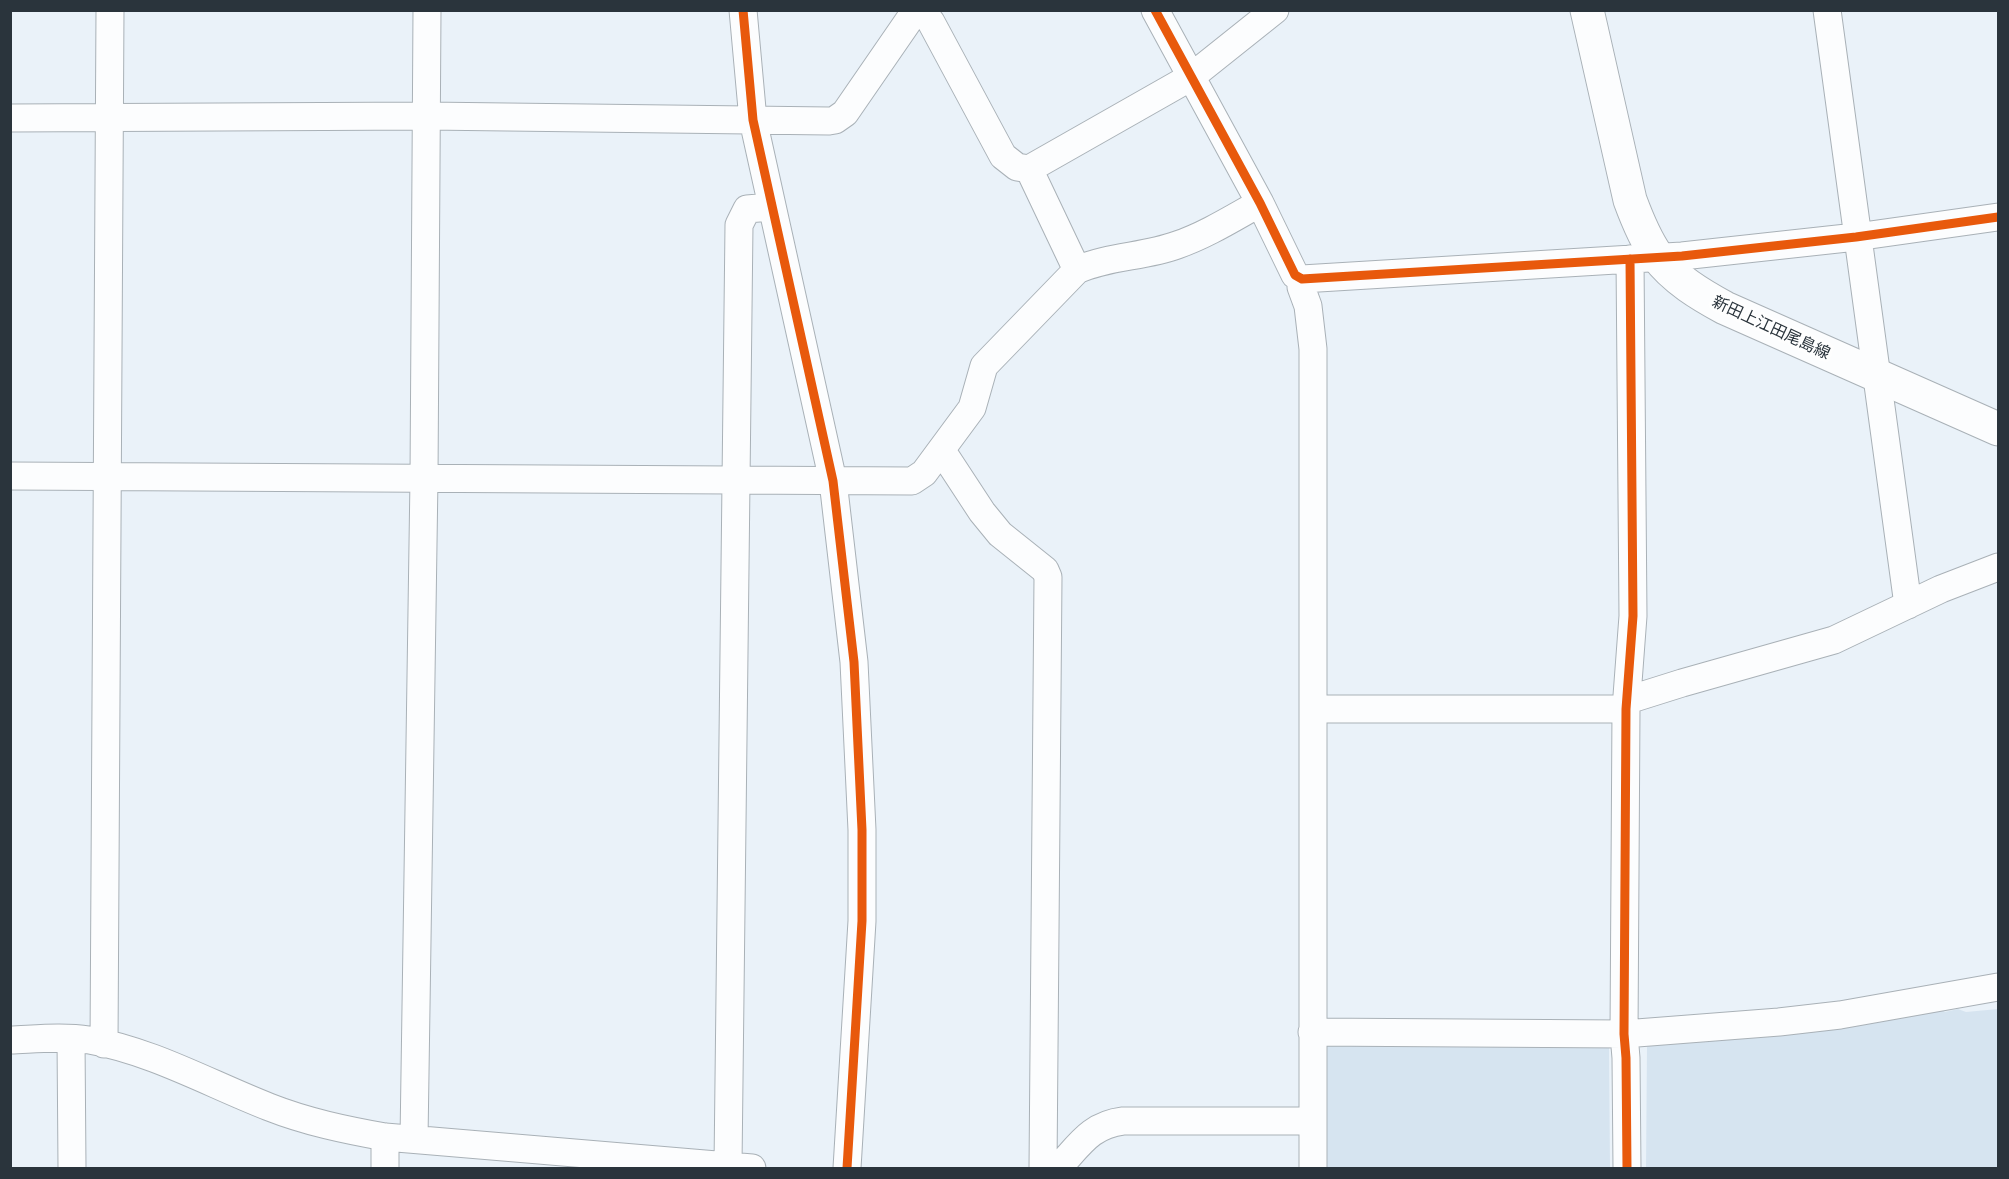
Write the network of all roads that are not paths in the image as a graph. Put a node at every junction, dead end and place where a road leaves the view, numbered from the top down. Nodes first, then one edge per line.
1 (110, 10) edge
2 (428, 10) edge
3 (743, 10) edge
4 (1155, 10) edge
5 (1275, 10) edge
6 (1587, 10) edge
7 (1827, 10) edge
8 (907, 14) edge
9 (1191, 77) junction
10 (427, 116) junction
11 (109, 117) junction
12 (10, 118) edge
13 (753, 120) junction
14 (1029, 169) junction
15 (1260, 203) junction
16 (771, 207) junction
17 (1998, 217) edge
18 (1857, 237) junction
19 (1644, 258) junction
20 (1077, 270) junction
21 (1302, 279) junction
22 (1878, 376) junction
23 (1998, 429) edge
24 (942, 451) junction
25 (10, 476) edge
26 (107, 477) junction
27 (424, 478) junction
28 (736, 479) junction
29 (832, 481) junction
30 (1998, 567) edge
31 (1908, 605) junction
32 (1627, 704) junction
33 (1314, 710) junction
34 (1998, 987) edge
35 (1312, 1032) junction
36 (71, 1039) junction
37 (10, 1040) edge
38 (104, 1044) junction
39 (1625, 1046) junction
40 (1313, 1121) junction
41 (385, 1137) junction
42 (414, 1139) junction
43 (694, 1166) edge
44 (740, 1167) edge
45 (72, 1168) edge
46 (385, 1168) edge
47 (847, 1168) edge
48 (1043, 1168) edge
49 (1058, 1168) edge
50 (1313, 1168) edge
51 (1627, 1168) edge

1 - 11 street
2 - 10 street
3 - 13 street
4 - 9 street
5 - 9 street
6 - 19 main road, 新田上江田尾島線
7 - 18 street
8 - 13 street
8 - 14 street
9 - 14 street
9 - 15 street
10 - 11 street
10 - 13 street
10 - 27 street
11 - 12 street
11 - 26 street
13 - 16 street
14 - 20 street
15 - 20 street
15 - 21 street
16 - 28 street
16 - 29 street
17 - 18 street
18 - 19 street
18 - 22 street
19 - 21 street
19 - 22 main road, 新田上江田尾島線
19 - 32 street
20 - 24 street
21 - 33 street
22 - 23 main road, 新田上江田尾島線
22 - 31 street
24 - 29 street
24 - 48 street
25 - 26 street
26 - 27 street
26 - 38 street
27 - 28 street
27 - 42 street
28 - 29 street
28 - 44 street
29 - 47 street
30 - 31 street
31 - 32 street
32 - 33 street
32 - 39 street
33 - 35 street
34 - 39 street
35 - 39 street
35 - 40 street
36 - 37 street
36 - 38 street
36 - 45 street
38 - 41 street
39 - 51 street
40 - 49 street
40 - 50 street
41 - 42 street
41 - 46 street
42 - 43 street
43 - 44 street

